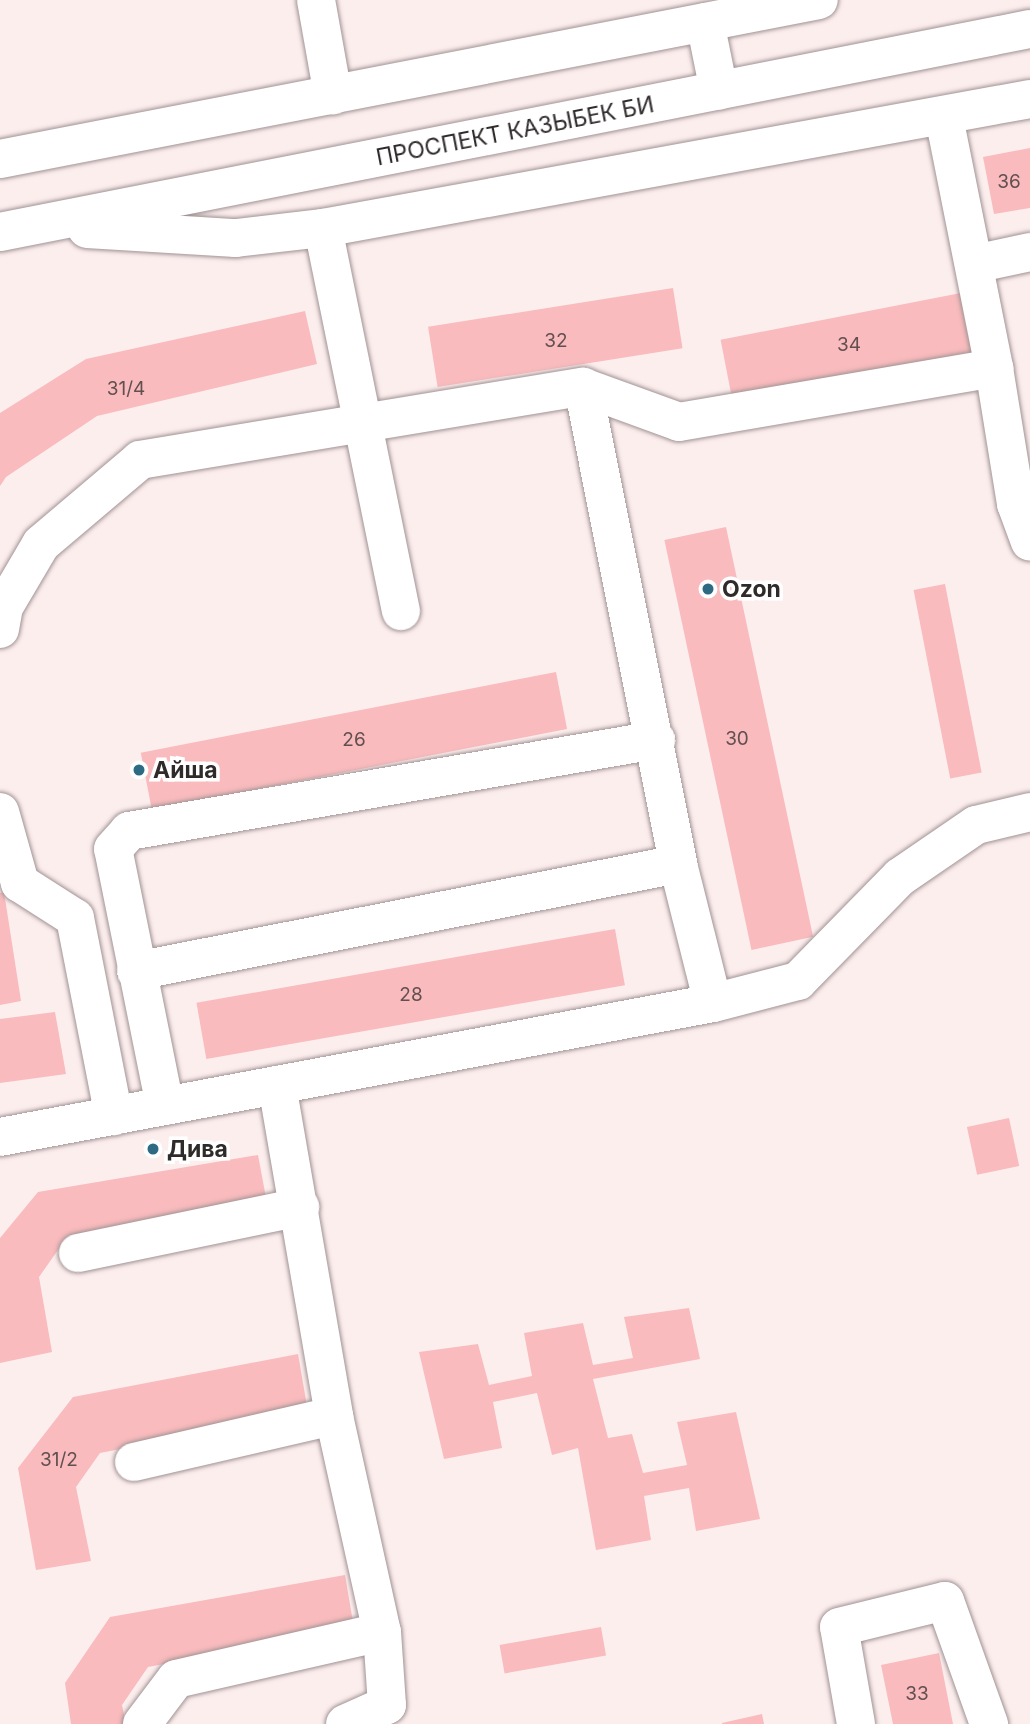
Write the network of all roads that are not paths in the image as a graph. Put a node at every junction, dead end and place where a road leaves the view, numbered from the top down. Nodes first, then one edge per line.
1 (316, 0) edge
2 (819, 0) edge
3 (705, 22) junction
4 (1030, 29) edge
5 (719, 91) junction
6 (332, 94) junction
7 (1030, 99) edge
8 (944, 117) junction
9 (0, 159) edge
10 (323, 228) junction
11 (18, 229) edge
12 (1030, 252) edge
13 (974, 264) junction
14 (994, 368) junction
15 (583, 387) junction
16 (361, 426) junction
17 (1030, 542) edge
18 (401, 611) dead end
19 (0, 629) edge
20 (656, 740) junction
21 (0, 812) edge
22 (1030, 812) edge
23 (678, 864) junction
24 (136, 971) junction
25 (713, 1003) junction
26 (277, 1085) junction
27 (165, 1106) junction
28 (114, 1115) junction
29 (0, 1137) edge
30 (300, 1207) junction
31 (78, 1253) dead end
32 (334, 1416) junction
33 (134, 1462) dead end
34 (382, 1632) junction
35 (142, 1724) edge
36 (345, 1724) edge
37 (856, 1724) edge
38 (989, 1724) edge

1 - 6 street
2 - 3 street
3 - 5 street
3 - 6 street
4 - 5 street, ПРОСПЕКТ КАЗЫБЕК БИ
5 - 11 street, ПРОСПЕКТ КАЗЫБЕК БИ
6 - 9 street
7 - 8 street
8 - 10 street
8 - 13 street
10 - 11 street
10 - 16 street
12 - 13 street
13 - 14 street
14 - 15 street
14 - 17 street
15 - 16 street
15 - 20 street
16 - 18 street
16 - 19 street
20 - 23 street
20 - 24 street
21 - 28 street
22 - 25 street
23 - 24 street
23 - 25 street
24 - 27 street
25 - 26 street
26 - 27 street
26 - 30 street
27 - 28 street
28 - 29 street
30 - 31 street
30 - 32 street
32 - 33 street
32 - 34 street
34 - 35 street
34 - 36 street
37 - 38 street

